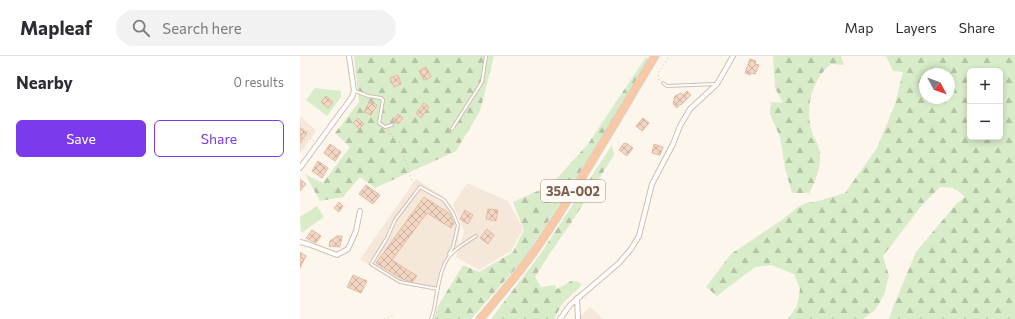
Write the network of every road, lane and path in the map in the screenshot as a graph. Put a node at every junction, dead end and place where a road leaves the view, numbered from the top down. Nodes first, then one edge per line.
1 (349, 56) edge
2 (486, 56) edge
3 (655, 56) edge
4 (660, 56) edge
5 (669, 56) edge
6 (733, 56) edge
7 (663, 83) joint
8 (717, 84) junction
9 (354, 91) junction
10 (392, 125) dead end
11 (300, 126) edge
12 (385, 127) junction
13 (452, 129) dead end
14 (307, 136) junction
15 (318, 144) junction
16 (300, 147) edge
17 (300, 168) edge
18 (417, 185) dead end
19 (360, 211) dead end
20 (476, 236) dead end
21 (300, 242) edge
22 (449, 254) junction
23 (438, 289) junction
24 (577, 298) junction
25 (394, 315) dead end
26 (384, 319) edge
27 (431, 319) edge
28 (480, 319) edge
29 (486, 319) edge
30 (560, 319) edge
31 (578, 319) edge

1 - 9 street
2 - 13 lane
3 - 28 highway, 35А-002
4 - 29 highway, 35А-002
5 - 7 path
6 - 8 street
7 - 8 lane
8 - 24 street
9 - 12 lane
9 - 15 street
10 - 12 lane
11 - 14 path
12 - 18 path
14 - 15 path
14 - 16 path
15 - 17 street
19 - 21 street
20 - 22 lane
22 - 23 lane
22 - 23 lane
23 - 27 lane
24 - 30 street
24 - 31 street
25 - 26 path

